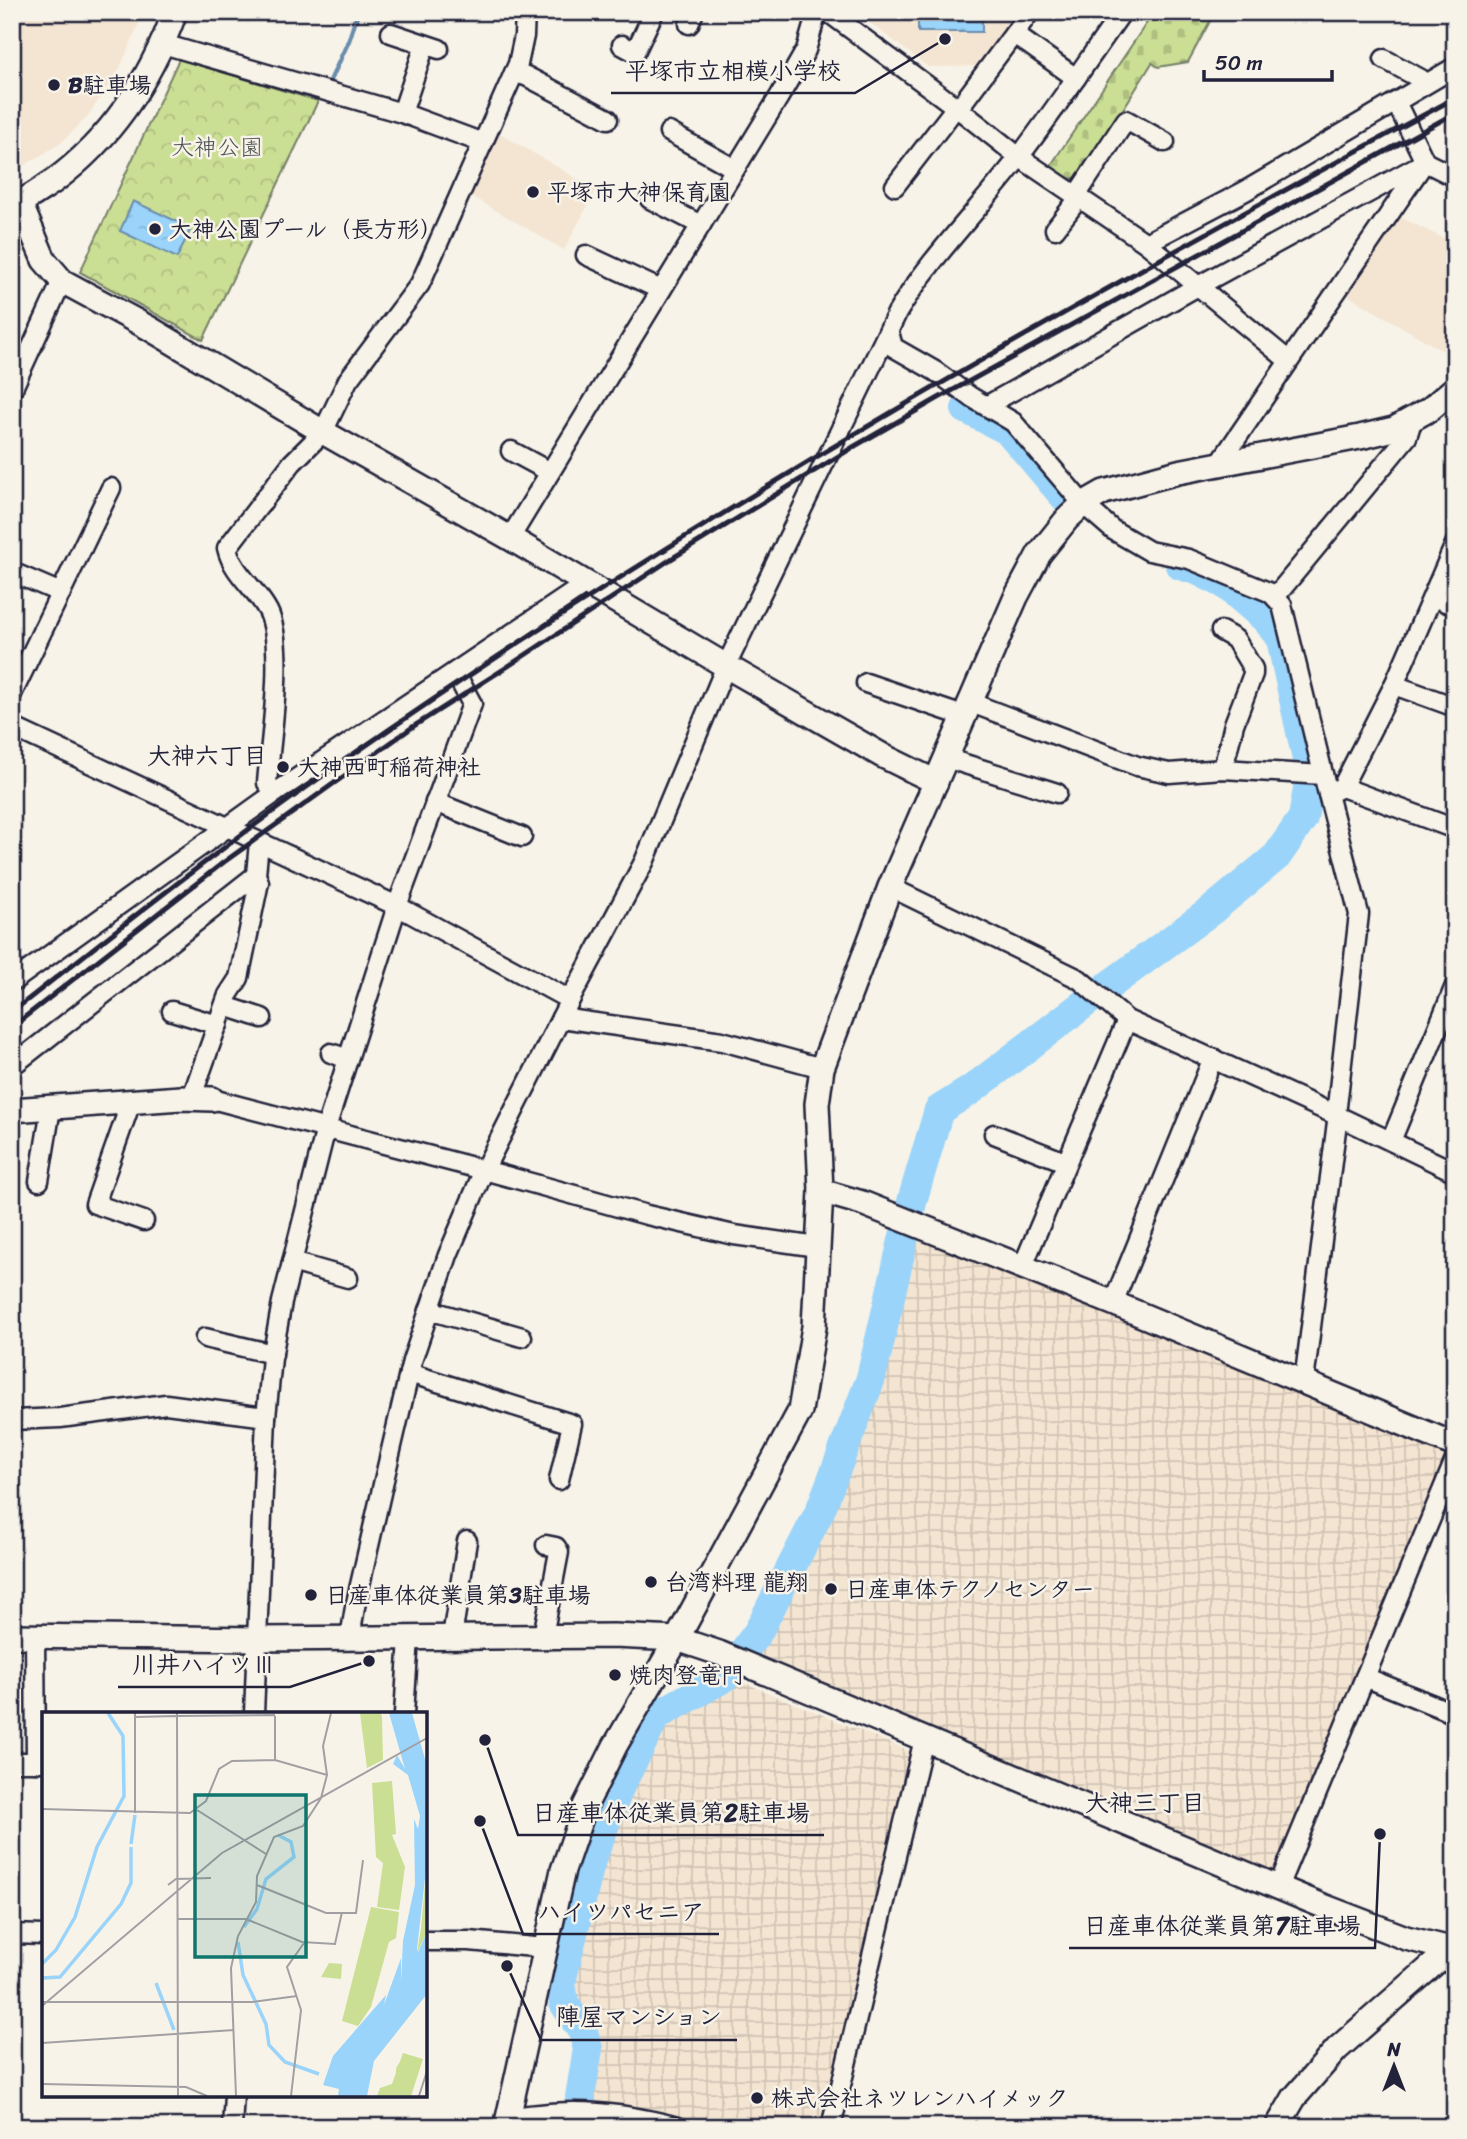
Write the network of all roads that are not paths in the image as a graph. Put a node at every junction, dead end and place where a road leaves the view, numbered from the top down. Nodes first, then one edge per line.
1 (175, 12) edge
2 (525, 12) edge
3 (654, 12) edge
4 (817, 12) edge
5 (828, 12) edge
6 (1030, 12) edge
7 (1122, 12) edge
8 (391, 33) dead end
9 (1014, 34) junction
10 (163, 44) junction
11 (622, 45) dead end
12 (1384, 59) dead end
13 (1455, 67) edge
14 (514, 73) junction
15 (1076, 78) junction
16 (1424, 85) junction
17 (1396, 102) junction
18 (957, 108) junction
19 (601, 111) dead end
20 (402, 113) junction
21 (668, 132) dead end
22 (1165, 142) dead end
23 (483, 143) junction
24 (1019, 157) junction
25 (1425, 162) junction
26 (735, 169) junction
27 (1455, 177) edge
28 (906, 181) dead end
29 (1078, 197) junction
30 (650, 199) dead end
31 (16, 205) edge
32 (701, 225) junction
33 (1055, 229) dead end
34 (1146, 243) junction
35 (586, 255) dead end
36 (62, 281) junction
37 (1198, 286) junction
38 (661, 290) junction
39 (889, 332) junction
40 (1289, 361) junction
41 (1455, 388) edge
42 (12, 390) edge
43 (986, 405) junction
44 (1412, 421) junction
45 (323, 432) junction
46 (511, 451) dead end
47 (1219, 464) junction
48 (550, 472) junction
49 (111, 488) dead end
50 (1083, 504) junction
51 (510, 538) junction
52 (1455, 544) edge
53 (12, 572) edge
54 (587, 583) junction
55 (61, 593) junction
56 (1275, 597) junction
57 (1433, 597) junction
58 (1455, 606) edge
59 (1233, 632) dead end
60 (726, 666) junction
61 (455, 672) junction
62 (866, 683) dead end
63 (1394, 685) junction
64 (12, 695) edge
65 (1455, 707) edge
66 (966, 709) junction
67 (12, 727) edge
68 (946, 758) junction
69 (1223, 769) junction
70 (1323, 775) junction
71 (936, 782) junction
72 (1335, 791) junction
73 (275, 793) junction
74 (1057, 793) dead end
75 (435, 802) junction
76 (227, 827) junction
77 (1455, 830) edge
78 (522, 837) dead end
79 (259, 842) junction
80 (256, 876) junction
81 (890, 887) junction
82 (397, 906) junction
83 (12, 982) edge
84 (1455, 986) edge
85 (570, 1000) junction
86 (225, 1006) junction
87 (172, 1011) dead end
88 (262, 1018) dead end
89 (561, 1018) junction
90 (1127, 1020) junction
91 (218, 1025) junction
92 (331, 1052) dead end
93 (1213, 1058) junction
94 (348, 1059) junction
95 (12, 1066) edge
96 (822, 1068) junction
97 (202, 1099) junction
98 (131, 1102) junction
99 (51, 1108) junction
100 (12, 1110) edge
101 (1336, 1115) junction
102 (326, 1128) junction
103 (994, 1134) dead end
104 (1391, 1141) junction
105 (1065, 1162) junction
106 (484, 1170) junction
107 (1455, 1172) edge
108 (40, 1181) dead end
109 (821, 1191) junction
110 (131, 1222) dead end
111 (817, 1247) junction
112 (292, 1262) junction
113 (1022, 1268) junction
114 (348, 1278) dead end
115 (1112, 1303) junction
116 (429, 1310) junction
117 (522, 1337) dead end
118 (205, 1338) dead end
119 (273, 1354) junction
120 (409, 1373) junction
121 (1304, 1381) junction
122 (266, 1417) junction
123 (12, 1420) edge
124 (1455, 1445) edge
125 (1455, 1460) edge
126 (567, 1470) dead end
127 (467, 1541) dead end
128 (558, 1553) dead end
129 (12, 1636) edge
130 (35, 1636) junction
131 (543, 1636) junction
132 (452, 1637) junction
133 (350, 1638) junction
134 (409, 1638) junction
135 (259, 1639) junction
136 (677, 1639) junction
137 (1365, 1677) junction
138 (43, 1712) edge
139 (254, 1712) edge
140 (404, 1712) edge
141 (1455, 1714) edge
142 (42, 1726) edge
143 (924, 1739) junction
144 (15, 1762) dead end
145 (40, 1762) edge
146 (1278, 1887) junction
147 (12, 1934) edge
148 (42, 1935) edge
149 (427, 1941) edge
150 (545, 1948) junction
151 (1454, 1948) edge
152 (234, 2097) edge
153 (615, 2121) edge
154 (507, 2122) edge
155 (232, 2127) edge
156 (678, 2127) edge
157 (831, 2127) edge
158 (1277, 2127) edge

1 - 10 street
2 - 14 street
3 - 11 street
4 - 26 street
5 - 18 street
6 - 9 street
7 - 15 street
8 - 20 street
9 - 15 street
9 - 18 street
10 - 20 street
10 - 31 street
12 - 16 street
13 - 16 street
14 - 19 street
14 - 23 street
15 - 24 street
16 - 17 street
17 - 25 street
17 - 34 street
18 - 24 street
18 - 28 street
20 - 23 street
21 - 26 street
22 - 29 street
23 - 45 street
24 - 29 street
24 - 39 street
25 - 27 street
25 - 37 street
25 - 40 street
26 - 32 street
29 - 33 street
29 - 34 street
30 - 32 street
31 - 36 street
32 - 38 street
34 - 37 street
35 - 38 street
36 - 42 street
36 - 45 street
37 - 40 street
37 - 43 street
38 - 48 street
39 - 43 street
39 - 60 street
40 - 47 street
41 - 44 street
43 - 50 street
44 - 47 street
44 - 56 street
45 - 51 street
45 - 73 street
46 - 48 street
47 - 50 street
48 - 51 street
49 - 55 street
50 - 56 street
50 - 66 street
51 - 54 street
52 - 57 street
53 - 55 street
54 - 60 street
54 - 61 street
55 - 64 street
56 - 70 street
57 - 58 street
57 - 63 street
59 - 69 street
60 - 71 street
60 - 85 street
61 - 73 street
61 - 75 street
62 - 66 street
63 - 65 street
63 - 72 street
66 - 68 street
66 - 69 street
67 - 76 street
68 - 71 street
68 - 74 street
69 - 70 street
70 - 72 street
71 - 81 street
72 - 77 street
72 - 101 street
73 - 76 street
75 - 78 street
75 - 82 street
76 - 79 street
76 - 83 street
79 - 80 street
79 - 82 street
80 - 86 street
80 - 95 street
81 - 90 street
81 - 96 street
82 - 85 street
82 - 94 street
84 - 104 street
85 - 89 street
86 - 88 street
86 - 91 street
87 - 91 street
89 - 96 street
89 - 106 street
90 - 93 street
90 - 105 street
91 - 97 street
92 - 94 street
93 - 101 street
93 - 115 street
94 - 102 street
96 - 109 street
97 - 98 street
97 - 102 street
98 - 99 street
98 - 110 street
99 - 100 street
99 - 108 street
101 - 104 street
101 - 121 street
102 - 106 street
102 - 112 street
103 - 105 street
104 - 107 street
105 - 113 street
106 - 111 street
106 - 116 street
109 - 111 street
109 - 113 street
111 - 136 street
112 - 114 street
112 - 119 street
113 - 115 street
115 - 121 street
116 - 117 street
116 - 120 street
118 - 119 street
119 - 122 street
120 - 126 street
120 - 133 street
121 - 124 street
122 - 123 street
122 - 135 street
125 - 137 street
127 - 132 street
128 - 131 street
129 - 130 street
130 - 135 street
130 - 138 street
131 - 132 street
131 - 136 street
132 - 134 street
133 - 134 street
133 - 135 street
134 - 140 street
135 - 139 street
136 - 143 street
136 - 150 street
137 - 141 street
137 - 146 street
142 - 145 street
143 - 146 street
143 - 157 street
144 - 145 street
146 - 151 street
147 - 148 street
149 - 150 street
150 - 154 street
151 - 158 street
152 - 155 street
153 - 154 street
153 - 156 street

